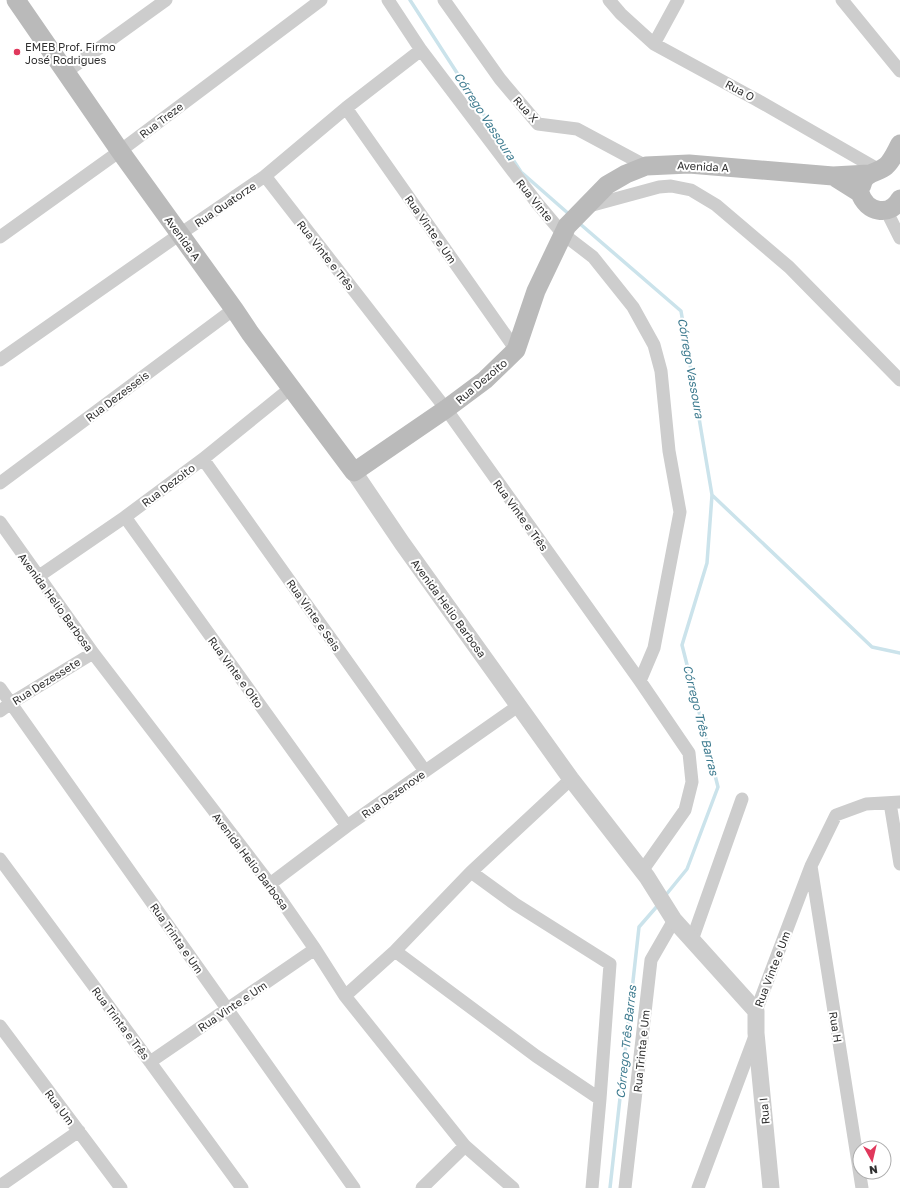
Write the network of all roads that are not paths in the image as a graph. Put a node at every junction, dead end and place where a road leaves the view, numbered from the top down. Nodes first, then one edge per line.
1 (16, 0) edge
2 (166, 0) edge
3 (321, 0) edge
4 (388, 0) edge
5 (444, 0) edge
6 (609, 0) edge
7 (678, 0) edge
8 (842, 0) edge
9 (654, 44) junction
10 (421, 50) junction
11 (900, 71) edge
12 (66, 72) junction
13 (346, 108) junction
14 (900, 144) edge
15 (120, 151) junction
16 (646, 166) junction
17 (874, 172) junction
18 (265, 176) junction
19 (833, 176) junction
20 (860, 193) junction
21 (893, 204) edge
22 (587, 206) junction
23 (565, 230) junction
24 (180, 234) junction
25 (0, 237) edge
26 (900, 238) edge
27 (234, 309) junction
28 (516, 350) junction
29 (0, 360) edge
30 (900, 380) edge
31 (292, 387) junction
32 (446, 410) junction
33 (203, 459) junction
34 (354, 472) junction
35 (0, 483) edge
36 (125, 517) junction
37 (0, 522) edge
38 (39, 576) junction
39 (93, 653) junction
40 (640, 681) junction
41 (0, 688) edge
42 (11, 703) junction
43 (518, 706) junction
44 (0, 711) edge
45 (425, 771) junction
46 (572, 779) junction
47 (742, 799) dead end
48 (895, 802) edge
49 (347, 826) junction
50 (0, 859) edge
51 (900, 864) edge
52 (811, 866) junction
53 (471, 872) junction
54 (644, 874) junction
55 (270, 884) junction
56 (670, 913) junction
57 (692, 940) junction
58 (314, 949) junction
59 (395, 951) junction
60 (345, 996) junction
61 (227, 1010) junction
62 (756, 1011) junction
63 (0, 1026) edge
64 (756, 1033) junction
65 (150, 1062) junction
66 (600, 1099) junction
67 (78, 1131) junction
68 (465, 1146) junction
69 (0, 1186) edge
70 (120, 1188) edge
71 (242, 1188) edge
72 (354, 1188) edge
73 (422, 1188) edge
74 (514, 1188) edge
75 (592, 1188) edge
76 (625, 1188) edge
77 (698, 1188) edge
78 (771, 1188) edge
79 (862, 1188) edge

1 - 12 main road, Avenida A
2 - 12 street
3 - 15 street, Rua Treze
4 - 10 street
5 - 16 street, Rua X
6 - 9 street, Rua O
7 - 9 street
8 - 11 street
9 - 17 street, Rua O
10 - 13 street, Rua Quatorze
10 - 23 street, Rua Vinte
12 - 15 main road, Avenida A
13 - 18 street, Rua Quatorze
13 - 28 street, Rua Vinte e Um
14 - 17 main road
15 - 24 main road, Avenida A
15 - 25 street, Rua Treze
16 - 19 main road, Avenida A
16 - 22 main road, Avenida A
17 - 19 main road, Avenida A
17 - 20 main road
18 - 24 street, Rua Quatorze
18 - 32 street, Rua Vinte e Três
19 - 20 main road, Avenida A
20 - 21 main road, Avenida A
21 - 26 street
22 - 23 main road, Avenida A
22 - 30 street
23 - 28 main road, Rua Dezoito
23 - 40 street, Rua Vinte
24 - 27 main road, Avenida A
24 - 29 street, Rua Quatorze
27 - 31 main road, Avenida A
27 - 35 street, Rua Dezesseis
28 - 32 main road, Rua Dezoito
31 - 33 street, Rua Dezoito
31 - 34 main road, Avenida A
32 - 34 main road, Rua Dezoito
32 - 40 street, Rua Vinte e Três
33 - 36 street, Rua Dezoito
33 - 45 street, Rua Vinte e Seis
34 - 43 street, Avenida Helio Barbosa
36 - 38 street, Rua Dezoito
36 - 49 street, Rua Vinte e Oito
37 - 38 street, Avenida Helio Barbosa
38 - 39 street, Avenida Helio Barbosa
39 - 42 street, Rua Dezessete
39 - 55 street, Avenida Helio Barbosa
40 - 54 street, Rua Vinte e Três
41 - 42 street, Rua Trinta e Um
42 - 44 street, Rua Dezessete
42 - 61 street, Rua Trinta e Um
43 - 45 street, Rua Dezenove
43 - 46 street, Avenida Helio Barbosa
45 - 49 street, Rua Dezenove
46 - 53 street
46 - 54 street, Avenida Helio Barbosa
47 - 57 street
48 - 51 street
48 - 52 street, Rua Vinte e Um
49 - 55 street, Rua Dezenove
50 - 65 street, Rua Trinta e Três
52 - 62 street, Rua Vinte e Um
52 - 79 street, Rua H
53 - 59 street
53 - 66 street
54 - 56 street, Avenida Helio Barbosa
55 - 58 street, Avenida Helio Barbosa
56 - 57 street, Avenida Helio Barbosa
56 - 76 street, Rua Trinta e Um
57 - 62 street, Avenida Helio Barbosa
58 - 60 street, Avenida Helio Barbosa
58 - 61 street, Rua Vinte e Um
59 - 60 street
59 - 66 street
60 - 68 street, Avenida Helio Barbosa
61 - 65 street, Rua Vinte e Um
61 - 72 street, Rua Trinta e Um
62 - 64 street, Rua Vinte e Um
63 - 67 street, Rua Um
64 - 77 street, Rua Vinte e Um
64 - 78 street, Rua I
65 - 71 street, Rua Trinta e Três
66 - 75 street
67 - 69 street
67 - 70 street, Rua Um
68 - 73 street
68 - 74 street, Avenida Helio Barbosa

